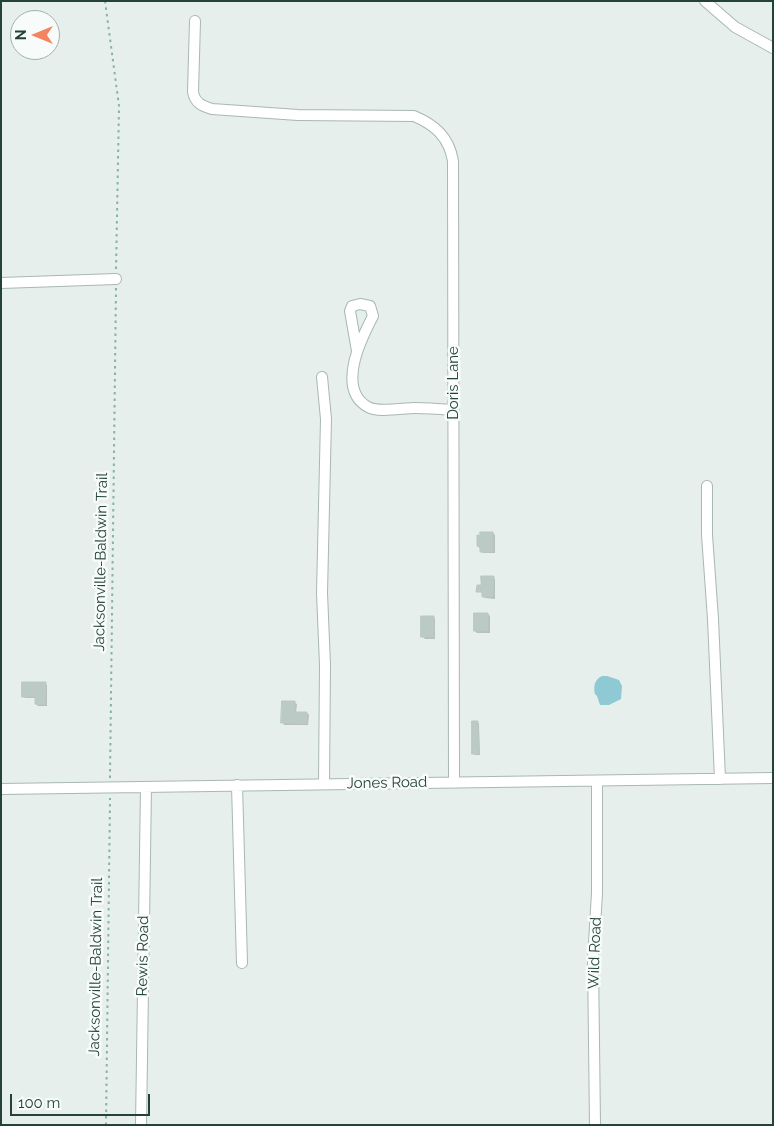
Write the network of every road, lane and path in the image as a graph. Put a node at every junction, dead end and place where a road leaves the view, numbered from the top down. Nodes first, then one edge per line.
1 (105, 1) edge
2 (705, 1) edge
3 (196, 21) dead end
4 (773, 48) edge
5 (116, 279) junction
6 (1, 283) edge
7 (357, 351) dead end
8 (322, 377) dead end
9 (453, 410) junction
10 (707, 486) dead end
11 (773, 778) edge
12 (720, 779) junction
13 (597, 782) junction
14 (454, 783) junction
15 (324, 784) junction
16 (237, 785) junction
17 (110, 787) junction
18 (146, 787) junction
19 (1, 789) edge
20 (242, 963) dead end
21 (106, 1125) edge
22 (140, 1125) edge
23 (595, 1125) edge

1 - 5 path, Jacksonville-Baldwin Trail
2 - 4 street
3 - 9 street, Doris Lane
5 - 6 street
5 - 17 path, Jacksonville-Baldwin Trail
7 - 9 street
8 - 15 street
9 - 14 street, Doris Lane
10 - 12 street
11 - 12 street, Jones Road
12 - 13 street, Jones Road
13 - 14 street, Jones Road
13 - 23 street, Wild Road
14 - 15 street, Jones Road
15 - 16 street, Jones Road
16 - 18 street, Jones Road
16 - 20 street
17 - 18 street, Jones Road
17 - 19 street, Jones Road
17 - 21 path, Jacksonville-Baldwin Trail
18 - 22 street, Rewis Road

